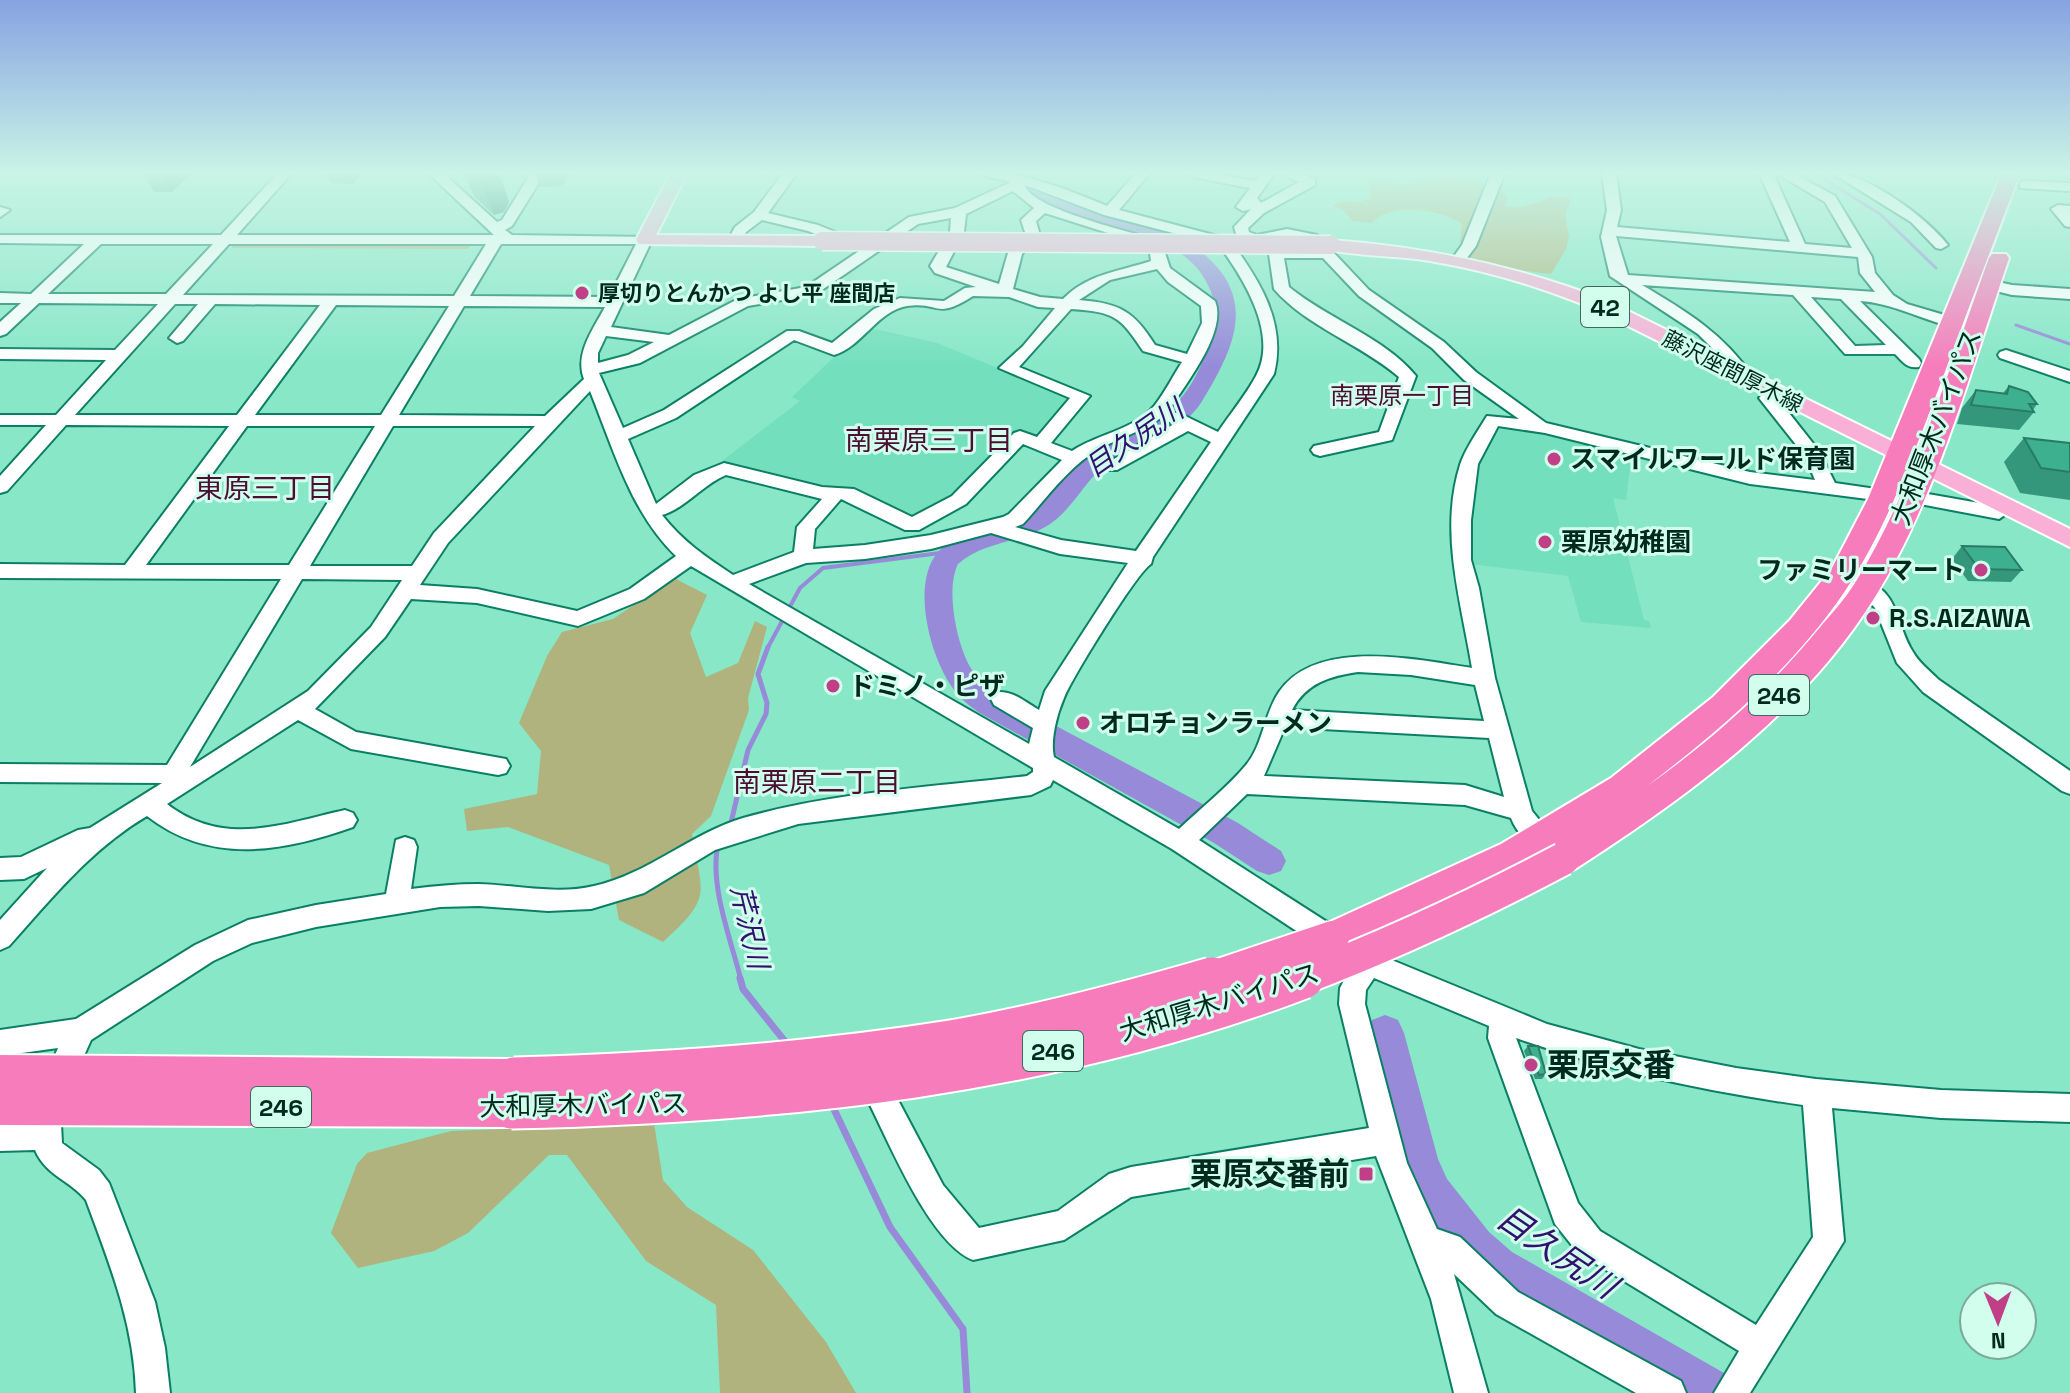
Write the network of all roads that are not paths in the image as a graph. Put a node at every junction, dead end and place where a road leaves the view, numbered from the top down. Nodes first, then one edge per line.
1 (316, 238) edge
2 (499, 238) edge
3 (573, 238) edge
4 (836, 238) edge
5 (889, 238) edge
6 (954, 238) edge
7 (1027, 238) edge
8 (1138, 238) edge
9 (1209, 238) edge
10 (1225, 238) edge
11 (1310, 238) edge
12 (1472, 238) edge
13 (1610, 238) edge
14 (1692, 238) edge
15 (1795, 238) edge
16 (1853, 238) edge
17 (1934, 238) edge
18 (1993, 238) edge
19 (2003, 238) edge
20 (0, 239) edge
21 (97, 239) junction
22 (225, 239) junction
23 (645, 240) junction
24 (735, 240) joint
25 (1224, 242) junction
26 (1941, 245) dead end
27 (1799, 247) junction
28 (1330, 250) junction
29 (869, 252) junction
30 (1862, 253) junction
31 (1459, 259) junction
32 (1158, 264) junction
33 (1624, 280) junction
34 (1989, 285) junction
35 (1006, 292) junction
36 (1799, 293) junction
37 (2070, 294) edge
38 (1846, 295) junction
39 (0, 298) edge
40 (35, 298) junction
41 (1887, 298) junction
42 (168, 300) junction
43 (209, 301) junction
44 (330, 302) junction
45 (458, 302) junction
46 (615, 302) junction
47 (1068, 304) junction
48 (1952, 322) junction
49 (0, 331) edge
50 (601, 331) junction
51 (177, 338) dead end
52 (673, 340) junction
53 (1899, 349) junction
54 (0, 354) edge
55 (119, 355) junction
56 (2006, 355) dead end
57 (1192, 360) junction
58 (1913, 363) dead end
59 (591, 375) junction
60 (1744, 376) junction
61 (2070, 377) edge
62 (1775, 392) junction
63 (1162, 412) junction
64 (0, 420) edge
65 (61, 420) junction
66 (387, 420) junction
67 (243, 421) junction
68 (552, 421) junction
69 (1186, 423) junction
70 (1545, 428) junction
71 (618, 437) junction
72 (1222, 441) junction
73 (1040, 445) junction
74 (1320, 450) dead end
75 (1074, 458) junction
76 (1912, 461) junction
77 (1111, 466) dead end
78 (0, 487) edge
79 (1828, 489) junction
80 (835, 493) junction
81 (1897, 496) junction
82 (2007, 507) junction
83 (650, 512) junction
84 (996, 527) junction
85 (2070, 539) edge
86 (804, 556) junction
87 (689, 557) junction
88 (1144, 559) junction
89 (0, 571) edge
90 (130, 572) junction
91 (295, 572) junction
92 (411, 582) junction
93 (731, 583) junction
94 (1866, 588) junction
95 (1484, 678) junction
96 (1002, 699) dead end
97 (299, 710) junction
98 (1277, 718) junction
99 (1496, 730) junction
100 (1043, 740) junction
101 (498, 766) dead end
102 (8, 773) edge
103 (181, 778) junction
104 (2069, 781) edge
105 (1242, 784) junction
106 (0, 795) edge
107 (149, 804) junction
108 (345, 820) dead end
109 (106, 828) junction
110 (1192, 830) junction
111 (1539, 838) junction
112 (405, 847) dead end
113 (12, 869) edge
114 (0, 887) edge
115 (397, 903) junction
116 (0, 938) edge
117 (1368, 963) junction
118 (1503, 1020) junction
119 (81, 1031) junction
120 (0, 1043) edge
121 (0, 1074) edge
122 (879, 1093) dead end
123 (1816, 1093) junction
124 (0, 1106) edge
125 (52, 1106) junction
126 (2070, 1108) edge
127 (0, 1136) edge
128 (1385, 1140) junction
129 (1427, 1242) junction
130 (1761, 1346) junction
131 (1733, 1390) edge
132 (153, 1393) edge
133 (1471, 1393) edge
134 (1669, 1393) edge

1 - 22 street
2 - 45 street
3 - 23 street
4 - 29 street
5 - 29 street
6 - 35 street
7 - 35 street
8 - 32 street
9 - 25 street
10 - 25 street
11 - 28 street
12 - 31 street
13 - 33 street
14 - 27 street
15 - 27 street
16 - 30 street
17 - 26 street
18 - 48 highway, 大和厚木バイパス / 246
19 - 34 highway, 大和厚木バイパス / 246
20 - 21 street
21 - 22 street
21 - 40 street
22 - 42 street
23 - 24 main road, 42
23 - 46 street
24 - 28 main road, 42, bridge
25 - 72 street
27 - 30 street
28 - 31 main road, 藤沢座間厚木線 / 42
28 - 70 street
28 - 74 street
29 - 52 street
30 - 41 street
31 - 60 main road, 藤沢座間厚木線 / 42
32 - 47 street
32 - 57 street
33 - 36 street
33 - 60 street
34 - 37 street
34 - 76 highway, 大和厚木バイパス / 246
35 - 47 street
35 - 71 street
36 - 38 street
36 - 53 street
38 - 41 street
38 - 53 street
39 - 40 street
40 - 42 street
40 - 49 street
41 - 48 street
42 - 43 street
42 - 55 street
43 - 44 street
43 - 51 street
44 - 45 street
44 - 67 street
45 - 46 street
45 - 66 street
46 - 50 street
47 - 57 street
47 - 73 street
48 - 76 highway, 大和厚木バイパス / 246
50 - 52 street
50 - 59 street
52 - 59 street
53 - 58 street
54 - 55 street
55 - 65 street
56 - 61 street
57 - 63 street
59 - 68 street
59 - 71 street
60 - 62 main road, 藤沢座間厚木線 / 42
62 - 76 main road, 藤沢座間厚木線 / 42
62 - 79 street
63 - 69 street
63 - 75 street
64 - 65 street
65 - 67 street
65 - 78 street
66 - 67 street
66 - 68 street
66 - 91 street
67 - 90 street
68 - 92 street
69 - 72 street
69 - 77 street
70 - 79 street
70 - 95 street
71 - 83 street
72 - 88 street
73 - 75 street
73 - 80 street
75 - 84 street
76 - 81 highway, 大和厚木バイパス / 246
76 - 82 main road, 藤沢座間厚木線 / 42
79 - 81 street
80 - 83 street
80 - 86 street
81 - 82 street
81 - 94 highway, 大和厚木バイパス / 246
81 - 111 highway, 大和厚木バイパス / 246
82 - 85 main road, 藤沢座間厚木線 / 42
83 - 87 street
84 - 86 street
84 - 88 street
86 - 93 street
87 - 92 street
87 - 93 street
88 - 100 street
89 - 90 street
90 - 91 street
91 - 92 street
91 - 103 street
92 - 97 street
93 - 100 street
94 - 104 street
94 - 111 highway, 大和厚木バイパス / 246
95 - 98 street
95 - 99 street
96 - 100 street
97 - 101 street
97 - 103 street
98 - 99 street
98 - 105 street
99 - 111 street
100 - 110 street
100 - 115 street
102 - 103 street
102 - 106 street
103 - 107 street
105 - 110 street
105 - 111 street
107 - 108 street
107 - 109 street
109 - 113 street
109 - 116 street
110 - 117 street
111 - 125 highway, 大和厚木バイパス / 246, bridge
112 - 115 street
113 - 114 street
115 - 119 street
117 - 118 street
117 - 128 street
118 - 123 street
118 - 130 street
119 - 120 street
119 - 125 street
121 - 125 highway, 大和厚木バイパス / 246
122 - 128 street
123 - 126 street
123 - 130 street
124 - 125 highway, 大和厚木バイパス / 246
125 - 127 street
125 - 132 street
128 - 129 street
129 - 133 street
129 - 134 street
130 - 131 street

